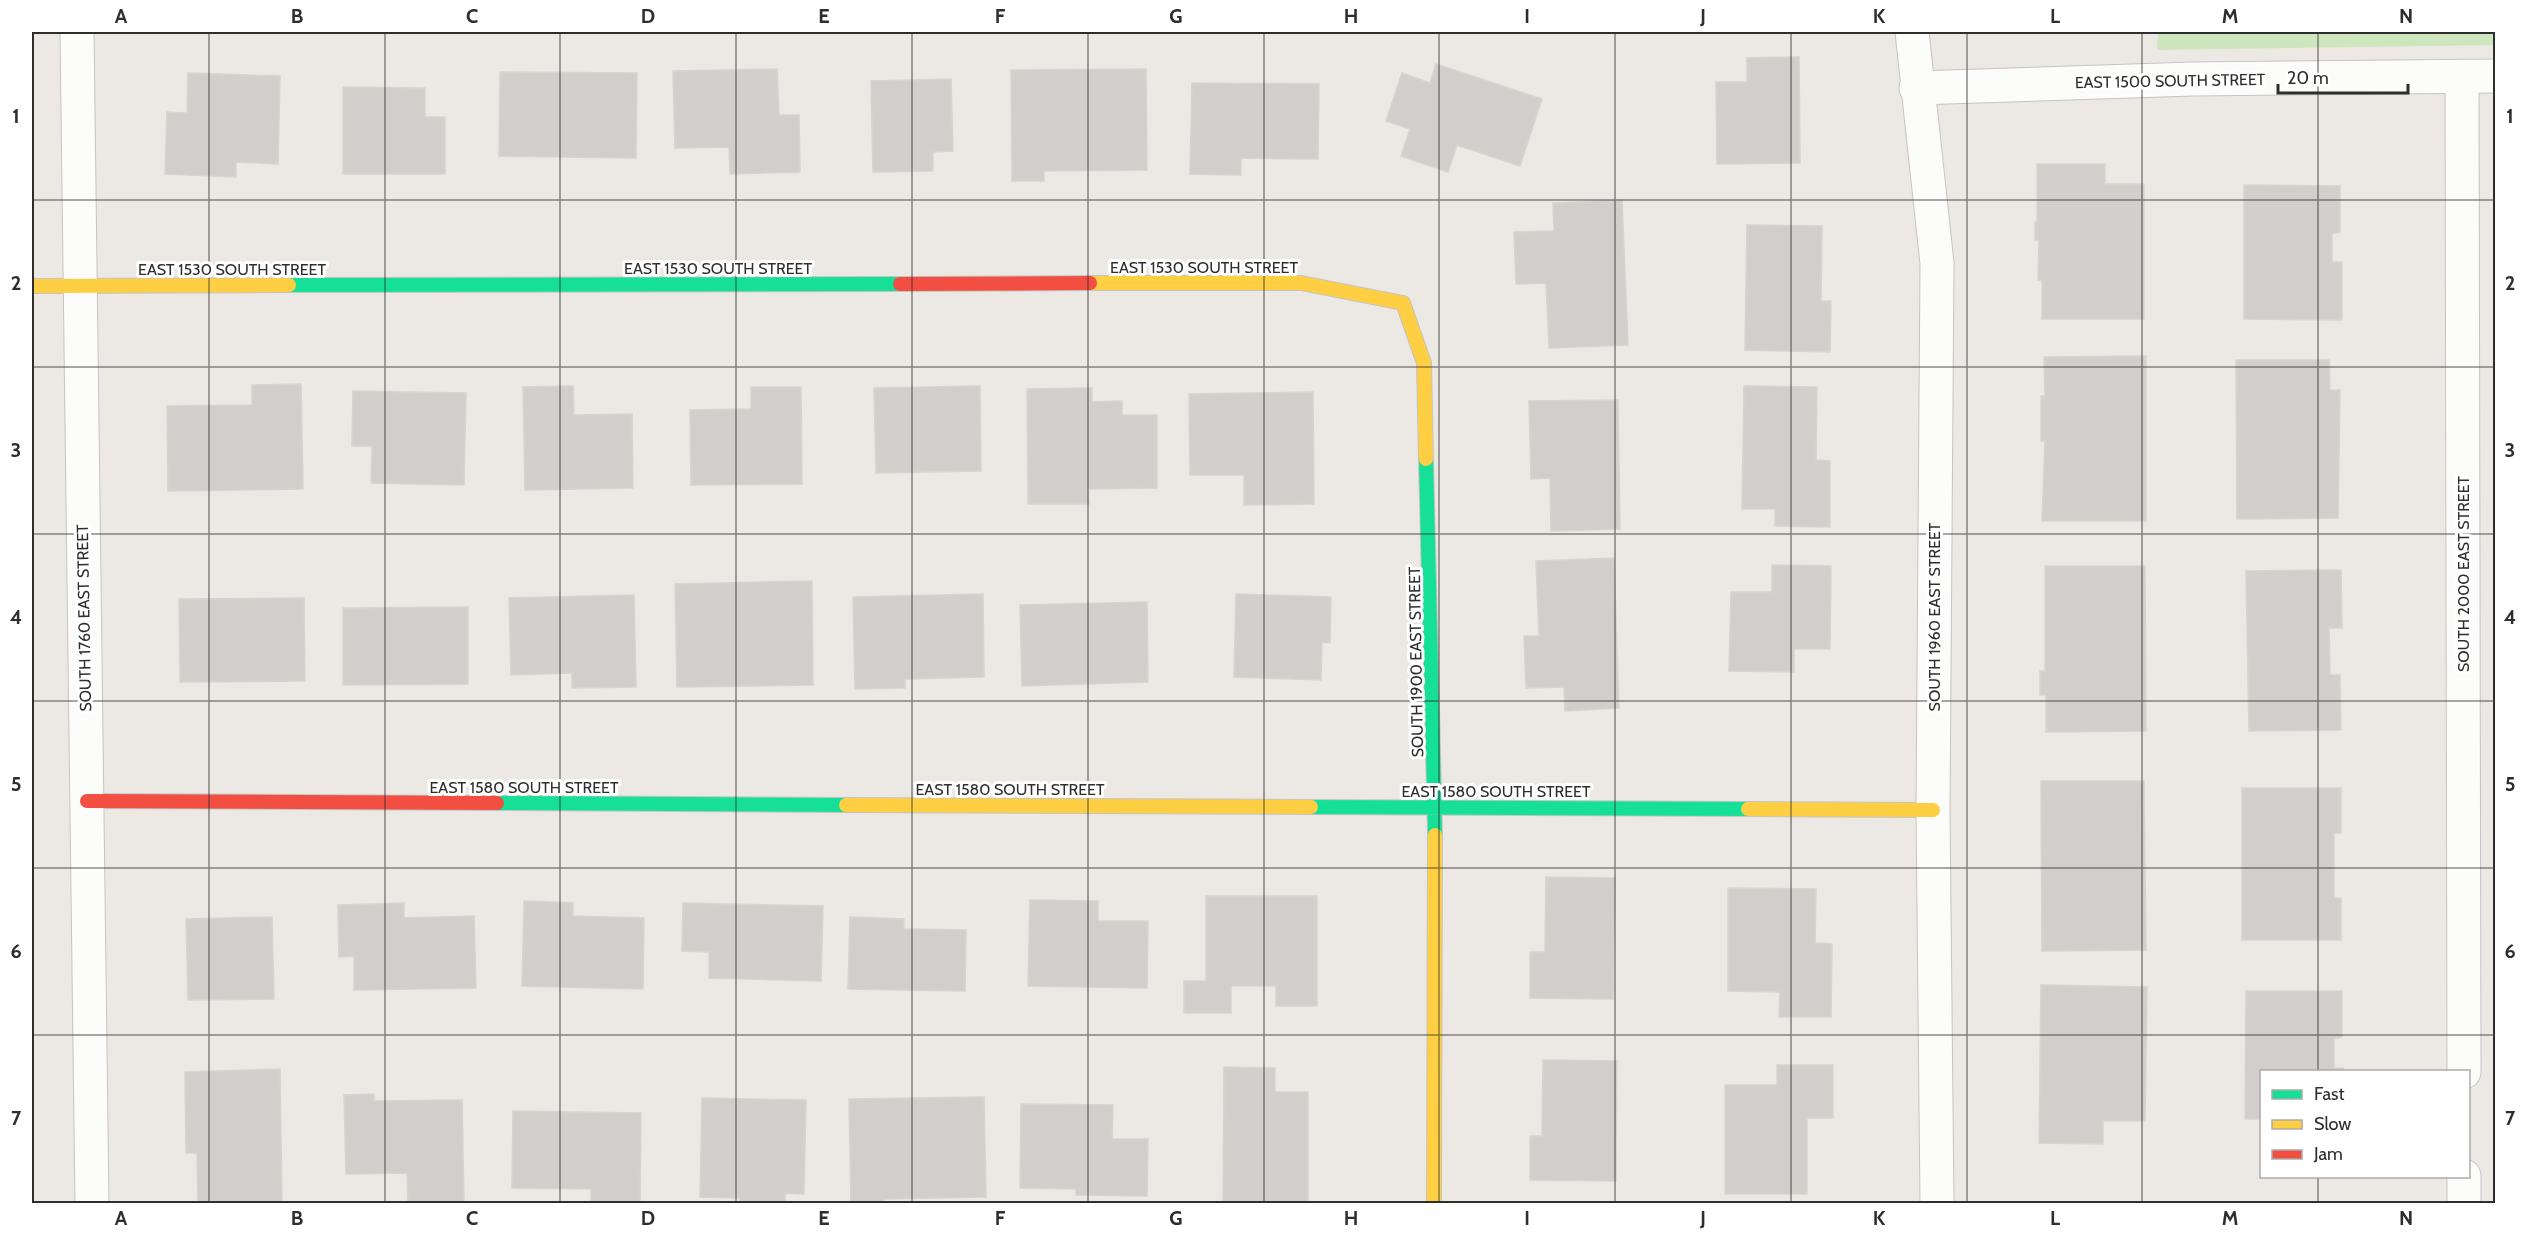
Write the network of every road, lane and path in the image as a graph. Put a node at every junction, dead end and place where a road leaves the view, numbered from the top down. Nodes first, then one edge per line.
1 (77, 32) edge
2 (1912, 32) edge
3 (2496, 76) edge
4 (2462, 77) junction
5 (1916, 88) junction
6 (32, 286) edge
7 (80, 286) junction
8 (1403, 303) joint
9 (87, 801) junction
10 (1436, 807) junction
11 (1933, 810) junction
12 (2464, 1070) edge
13 (2464, 1178) edge
14 (92, 1203) edge
15 (1434, 1203) edge
16 (1937, 1203) edge
17 (2464, 1203) edge

1 - 7 street, SOUTH 1760 EAST STREET
2 - 5 street, SOUTH 1960 EAST STREET
3 - 4 street, EAST 1500 SOUTH STREET
4 - 5 street, EAST 1500 SOUTH STREET
4 - 12 street, SOUTH 2000 EAST STREET
5 - 11 street, SOUTH 1960 EAST STREET
6 - 7 street, EAST 1530 SOUTH STREET
7 - 8 street, EAST 1530 SOUTH STREET
7 - 9 street, SOUTH 1760 EAST STREET
8 - 10 street, SOUTH 1900 EAST STREET
9 - 10 street, EAST 1580 SOUTH STREET
9 - 14 street, SOUTH 1760 EAST STREET
10 - 11 street, EAST 1580 SOUTH STREET
10 - 15 street, SOUTH 1900 EAST STREET
11 - 16 street, SOUTH 1960 EAST STREET
13 - 17 street

